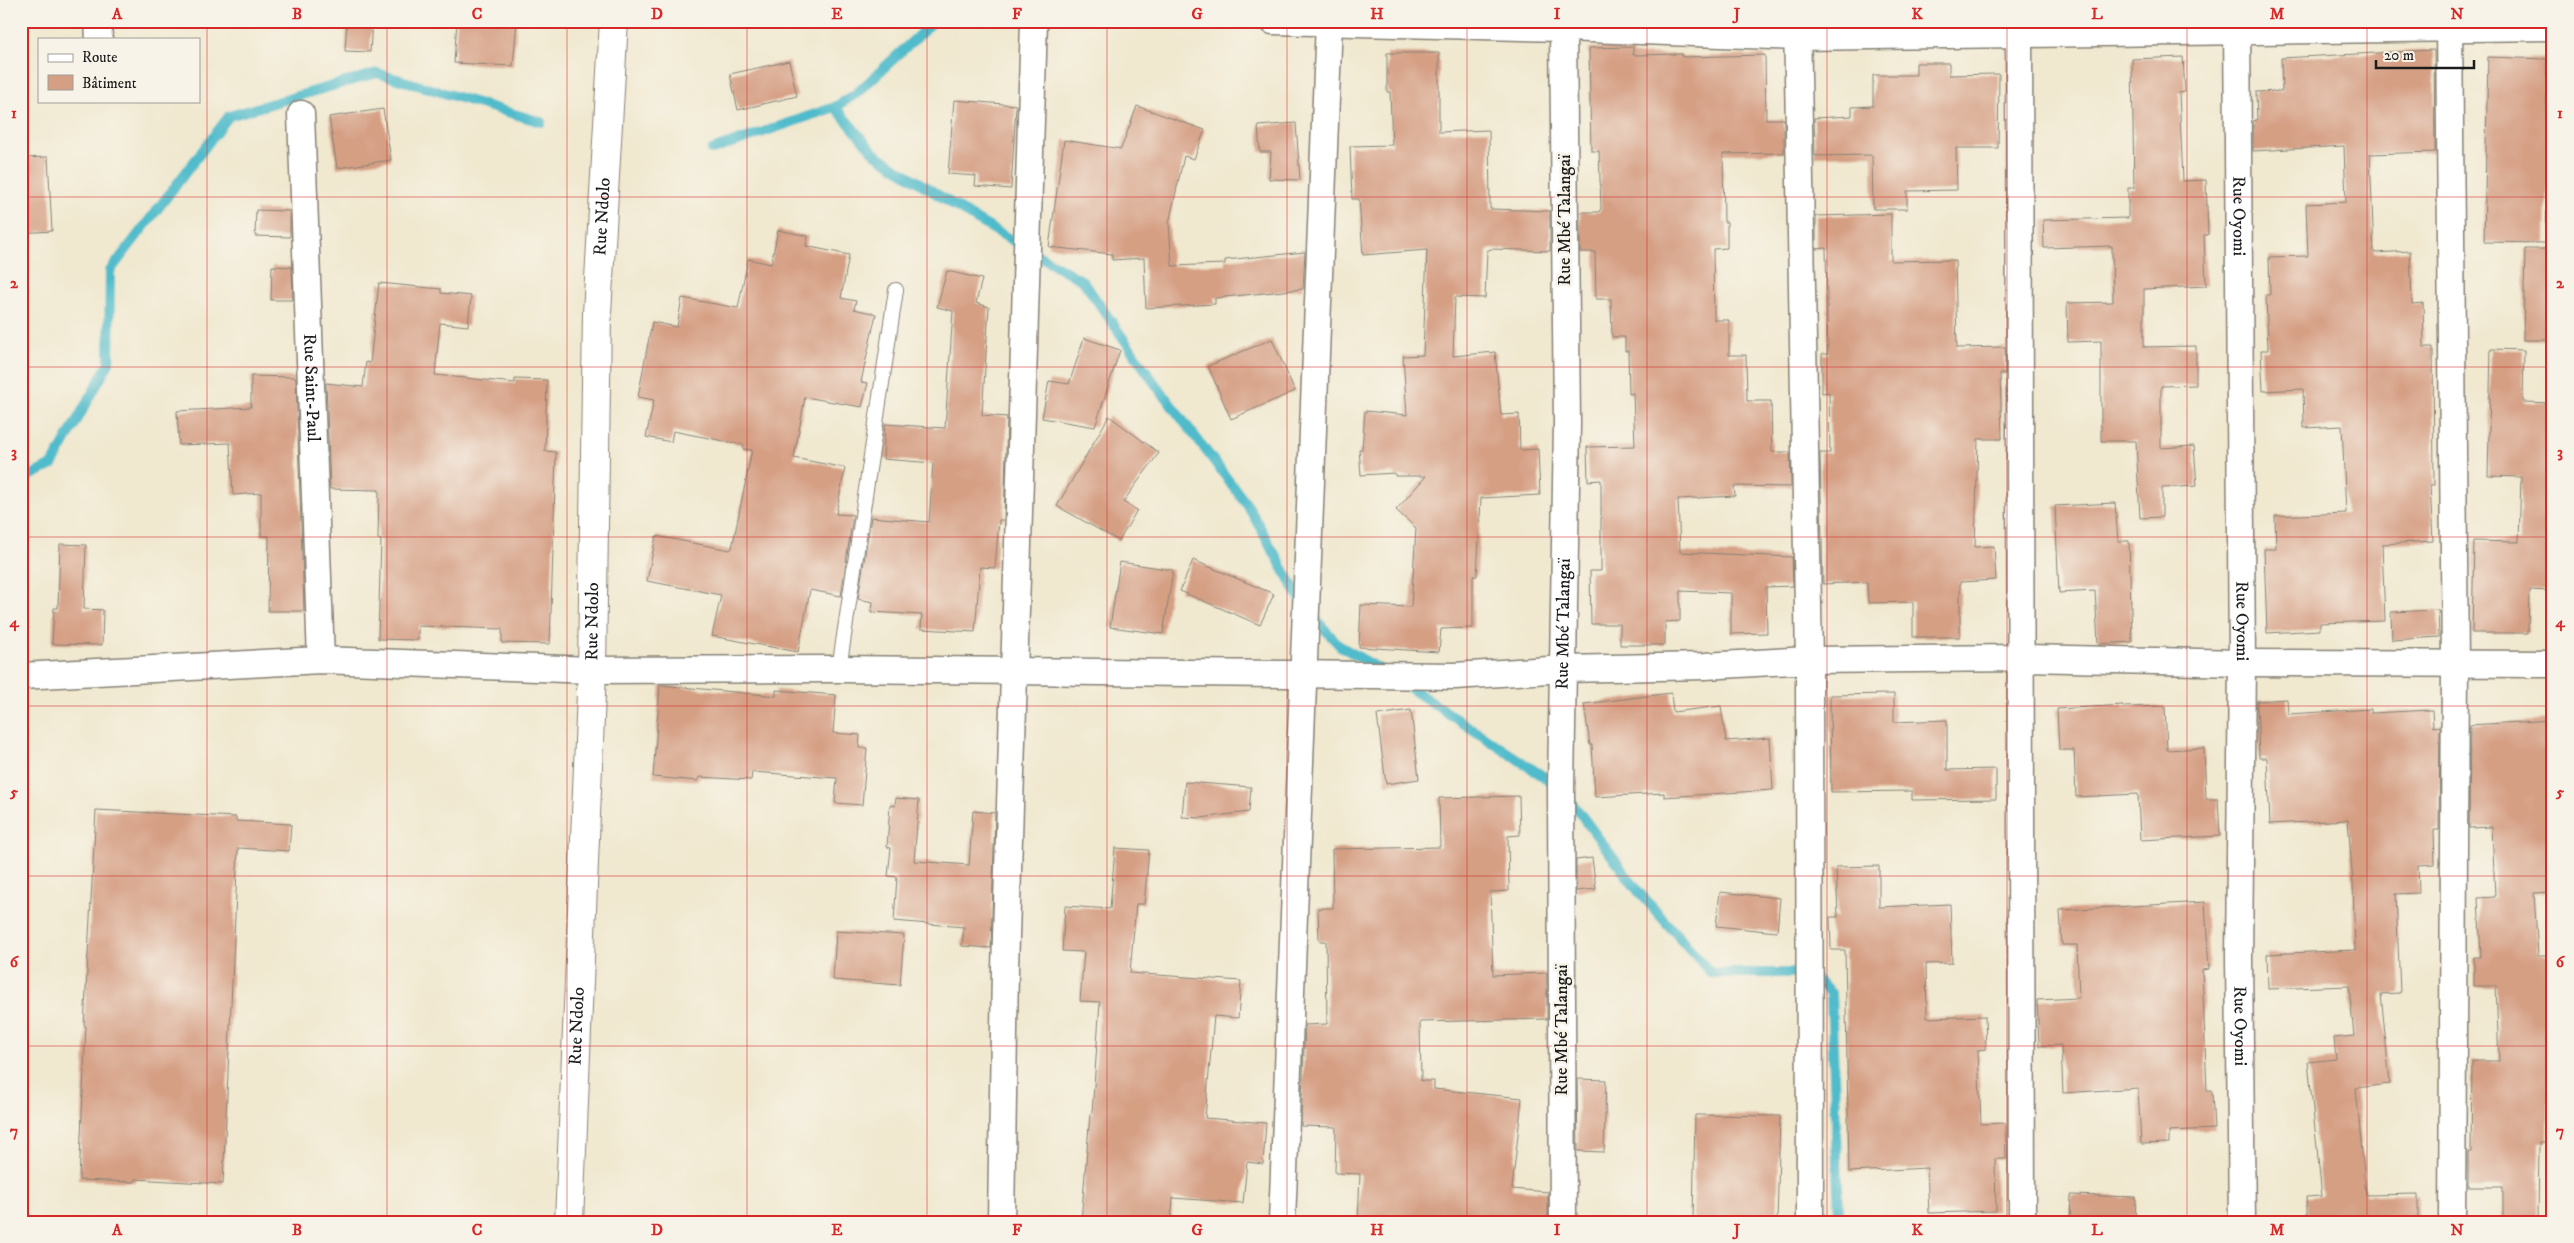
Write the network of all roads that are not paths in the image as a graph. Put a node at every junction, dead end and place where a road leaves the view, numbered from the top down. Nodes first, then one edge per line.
1 (98, 21) edge
2 (614, 21) edge
3 (1034, 21) edge
4 (1273, 21) edge
5 (1329, 22) edge
6 (2449, 24) edge
7 (2019, 27) edge
8 (2237, 27) edge
9 (2553, 27) edge
10 (1563, 28) junction
11 (1797, 29) edge
12 (99, 38) edge
13 (301, 114) dead end
14 (896, 290) dead end
15 (2022, 658) junction
16 (321, 660) junction
17 (1809, 660) junction
18 (2242, 663) junction
19 (2455, 664) junction
20 (2553, 664) edge
21 (839, 669) junction
22 (1564, 669) junction
23 (592, 670) junction
24 (1014, 672) junction
25 (1302, 674) junction
26 (21, 676) edge
27 (569, 1222) edge
28 (1001, 1222) edge
29 (1282, 1222) edge
30 (1563, 1222) edge
31 (1810, 1222) edge
32 (2022, 1222) edge
33 (2242, 1222) edge
34 (2452, 1222) edge

1 - 12 street
2 - 23 main road, Rue Ndolo
3 - 24 street
4 - 5 street
5 - 10 street
5 - 25 street
6 - 8 street
6 - 9 street
6 - 19 street
7 - 8 street
7 - 11 street
7 - 15 street
8 - 18 street, Rue Oyomi
10 - 11 street
10 - 22 street, Rue Mbé Talangaï
11 - 17 street
13 - 16 street, Rue Saint-Paul
14 - 21 lane
15 - 17 street
15 - 18 street
15 - 32 street
16 - 23 street
16 - 26 street
17 - 22 street
17 - 31 street
18 - 19 street
18 - 33 street, Rue Oyomi
19 - 20 street
19 - 34 street
21 - 23 street
21 - 24 street
22 - 25 street
22 - 30 street, Rue Mbé Talangaï
23 - 27 main road, Rue Ndolo
24 - 25 street
24 - 28 street
25 - 29 street

